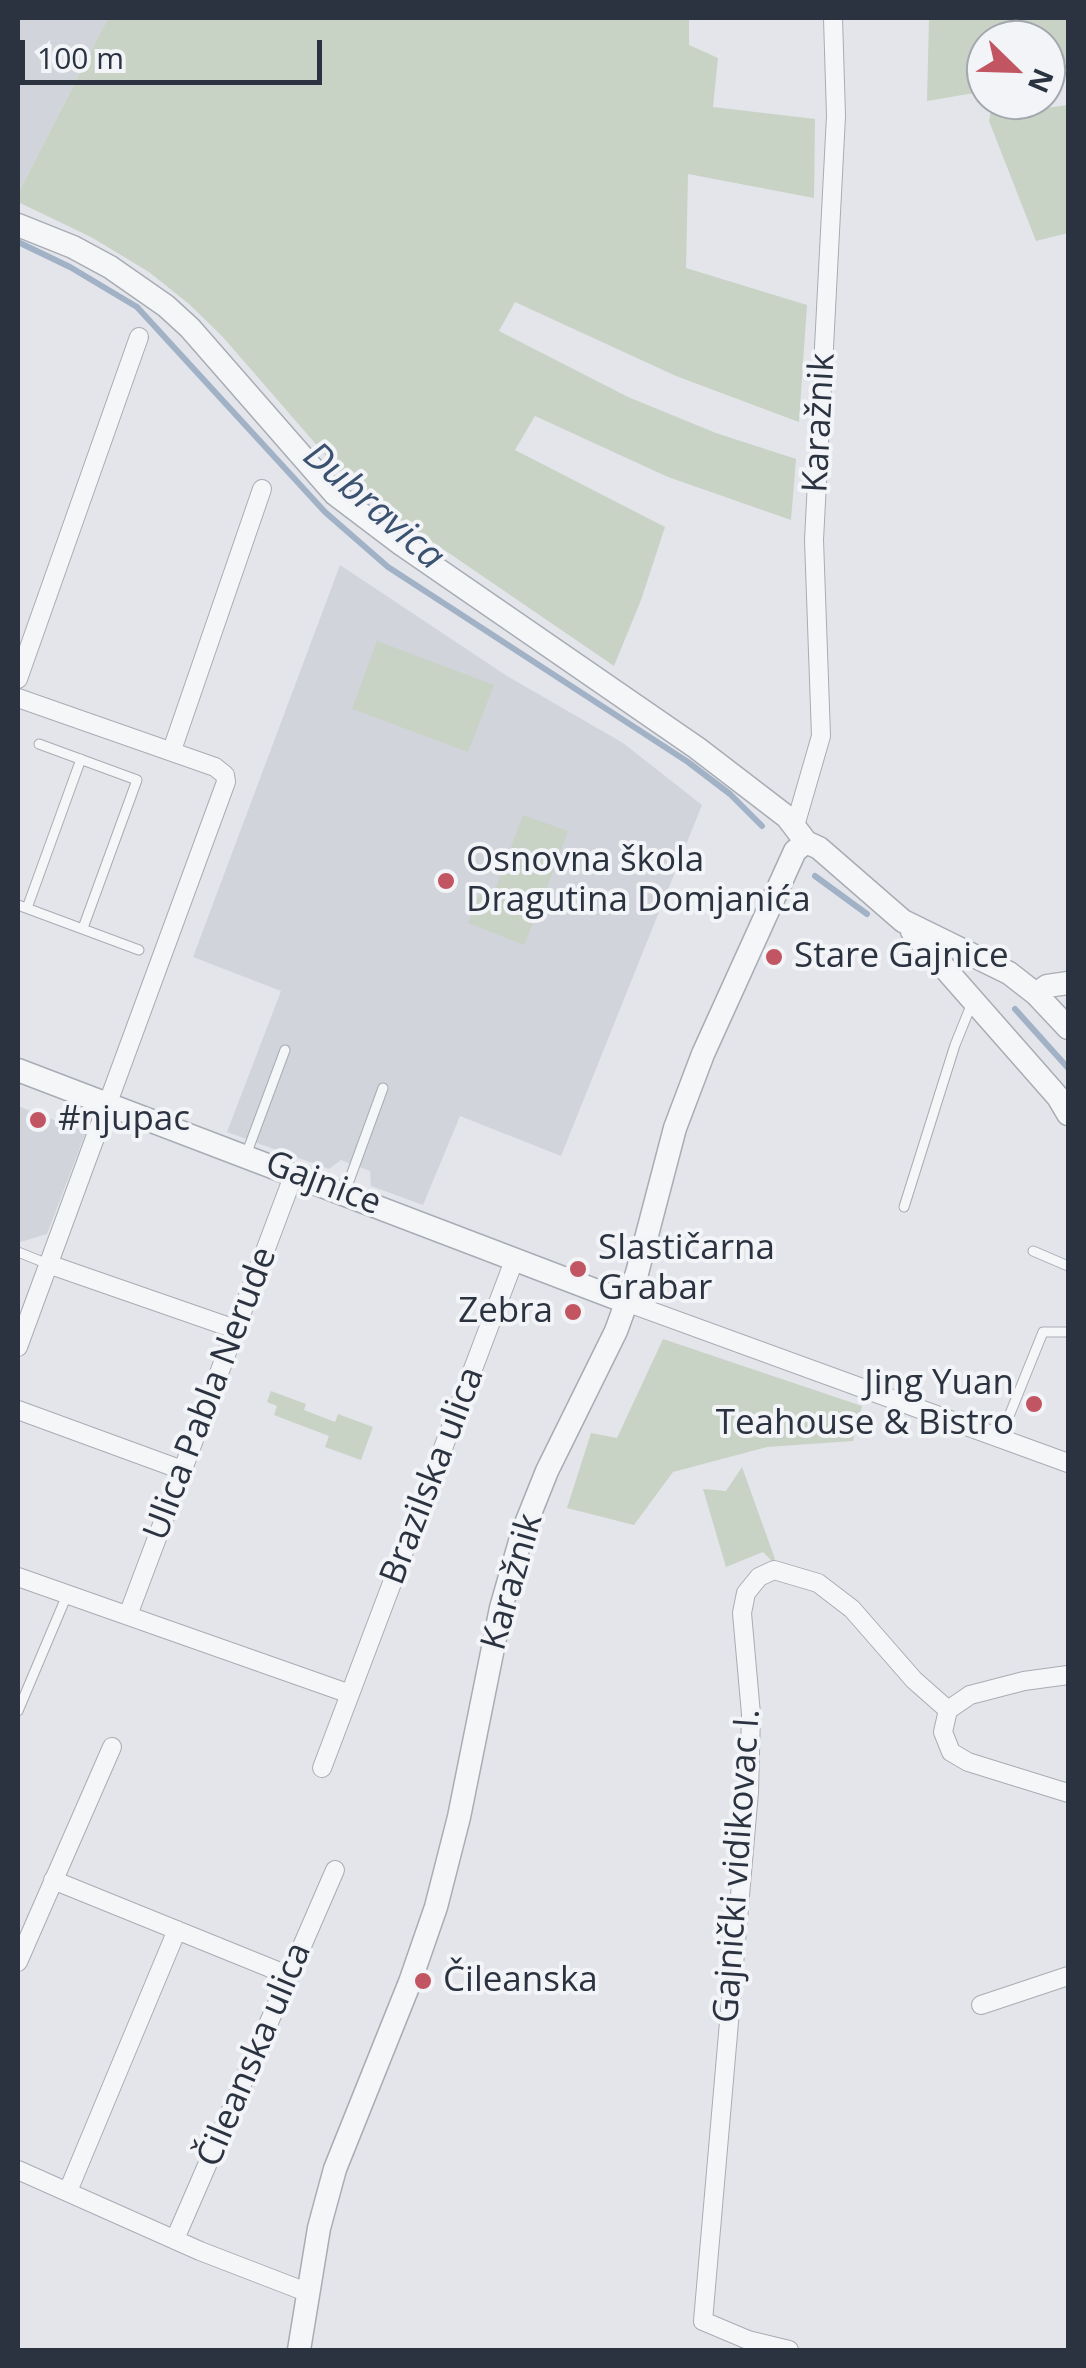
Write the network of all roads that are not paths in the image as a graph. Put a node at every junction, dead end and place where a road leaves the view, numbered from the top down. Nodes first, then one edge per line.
1 (833, 18) edge
2 (18, 225) edge
3 (139, 337) dead end
4 (262, 489) dead end
5 (18, 679) edge
6 (18, 698) edge
7 (39, 744) dead end
8 (172, 750) junction
9 (82, 759) junction
10 (800, 834) junction
11 (22, 906) edge
12 (903, 921) junction
13 (83, 928) junction
14 (139, 950) dead end
15 (1009, 973) junction
16 (1068, 982) edge
17 (1036, 994) junction
18 (974, 1001) junction
19 (1068, 1028) edge
20 (285, 1050) dead end
21 (19, 1076) edge
22 (382, 1088) dead end
23 (108, 1103) junction
24 (1068, 1114) edge
25 (246, 1156) junction
26 (294, 1174) junction
27 (345, 1192) junction
28 (904, 1206) dead end
29 (1033, 1250) dead end
30 (18, 1252) edge
31 (515, 1258) junction
32 (48, 1264) junction
33 (1068, 1266) edge
34 (626, 1302) junction
35 (235, 1329) junction
36 (1068, 1332) edge
37 (18, 1347) edge
38 (18, 1410) edge
39 (1001, 1436) junction
40 (1068, 1463) edge
41 (182, 1470) junction
42 (18, 1577) edge
43 (67, 1595) junction
44 (128, 1615) junction
45 (1068, 1674) edge
46 (350, 1694) junction
47 (948, 1710) junction
48 (18, 1711) edge
49 (112, 1747) dead end
50 (322, 1768) dead end
51 (1068, 1793) edge
52 (335, 1870) dead end
53 (53, 1880) junction
54 (177, 1930) junction
55 (18, 1962) edge
56 (290, 1976) junction
57 (1068, 1976) edge
58 (980, 2005) dead end
59 (18, 2170) edge
60 (68, 2191) junction
61 (176, 2239) junction
62 (309, 2293) junction
63 (299, 2350) edge
64 (789, 2350) edge

1 - 10 street, Karažnik
2 - 10 street
3 - 5 street
4 - 8 street
6 - 8 street
7 - 9 lane
8 - 23 street
9 - 11 lane
9 - 13 lane
10 - 12 street
10 - 34 street, Karažnik
11 - 13 lane
12 - 15 street
12 - 18 street
13 - 14 lane
15 - 17 street
15 - 18 street
16 - 17 street
17 - 19 street
18 - 24 street
18 - 28 lane
20 - 25 lane
21 - 23 street, Gajnice
22 - 27 lane
23 - 25 street, Gajnice
23 - 32 street
25 - 26 street, Gajnice
26 - 27 street, Gajnice
26 - 35 street, Ulica Pabla Nerude
27 - 31 street, Gajnice
29 - 33 lane
30 - 32 lane
31 - 34 street, Gajnice
31 - 46 street, Brazilska ulica
32 - 35 street
32 - 37 street
34 - 39 street
34 - 62 street, Karažnik
35 - 41 street, Ulica Pabla Nerude
36 - 39 lane
38 - 41 street
39 - 40 street
41 - 44 street, Ulica Pabla Nerude
42 - 43 street
43 - 44 street
43 - 48 lane
44 - 46 street
45 - 47 street
46 - 50 street, Brazilska ulica
47 - 51 street
47 - 64 street, Gajnički vidikovac I.
49 - 53 street
52 - 56 street, Čileanska ulica
53 - 54 street
53 - 55 street
54 - 56 street
54 - 60 street
56 - 61 street, Čileanska ulica
57 - 58 street
59 - 60 street
60 - 61 street
61 - 62 street
62 - 63 street, Karažnik

